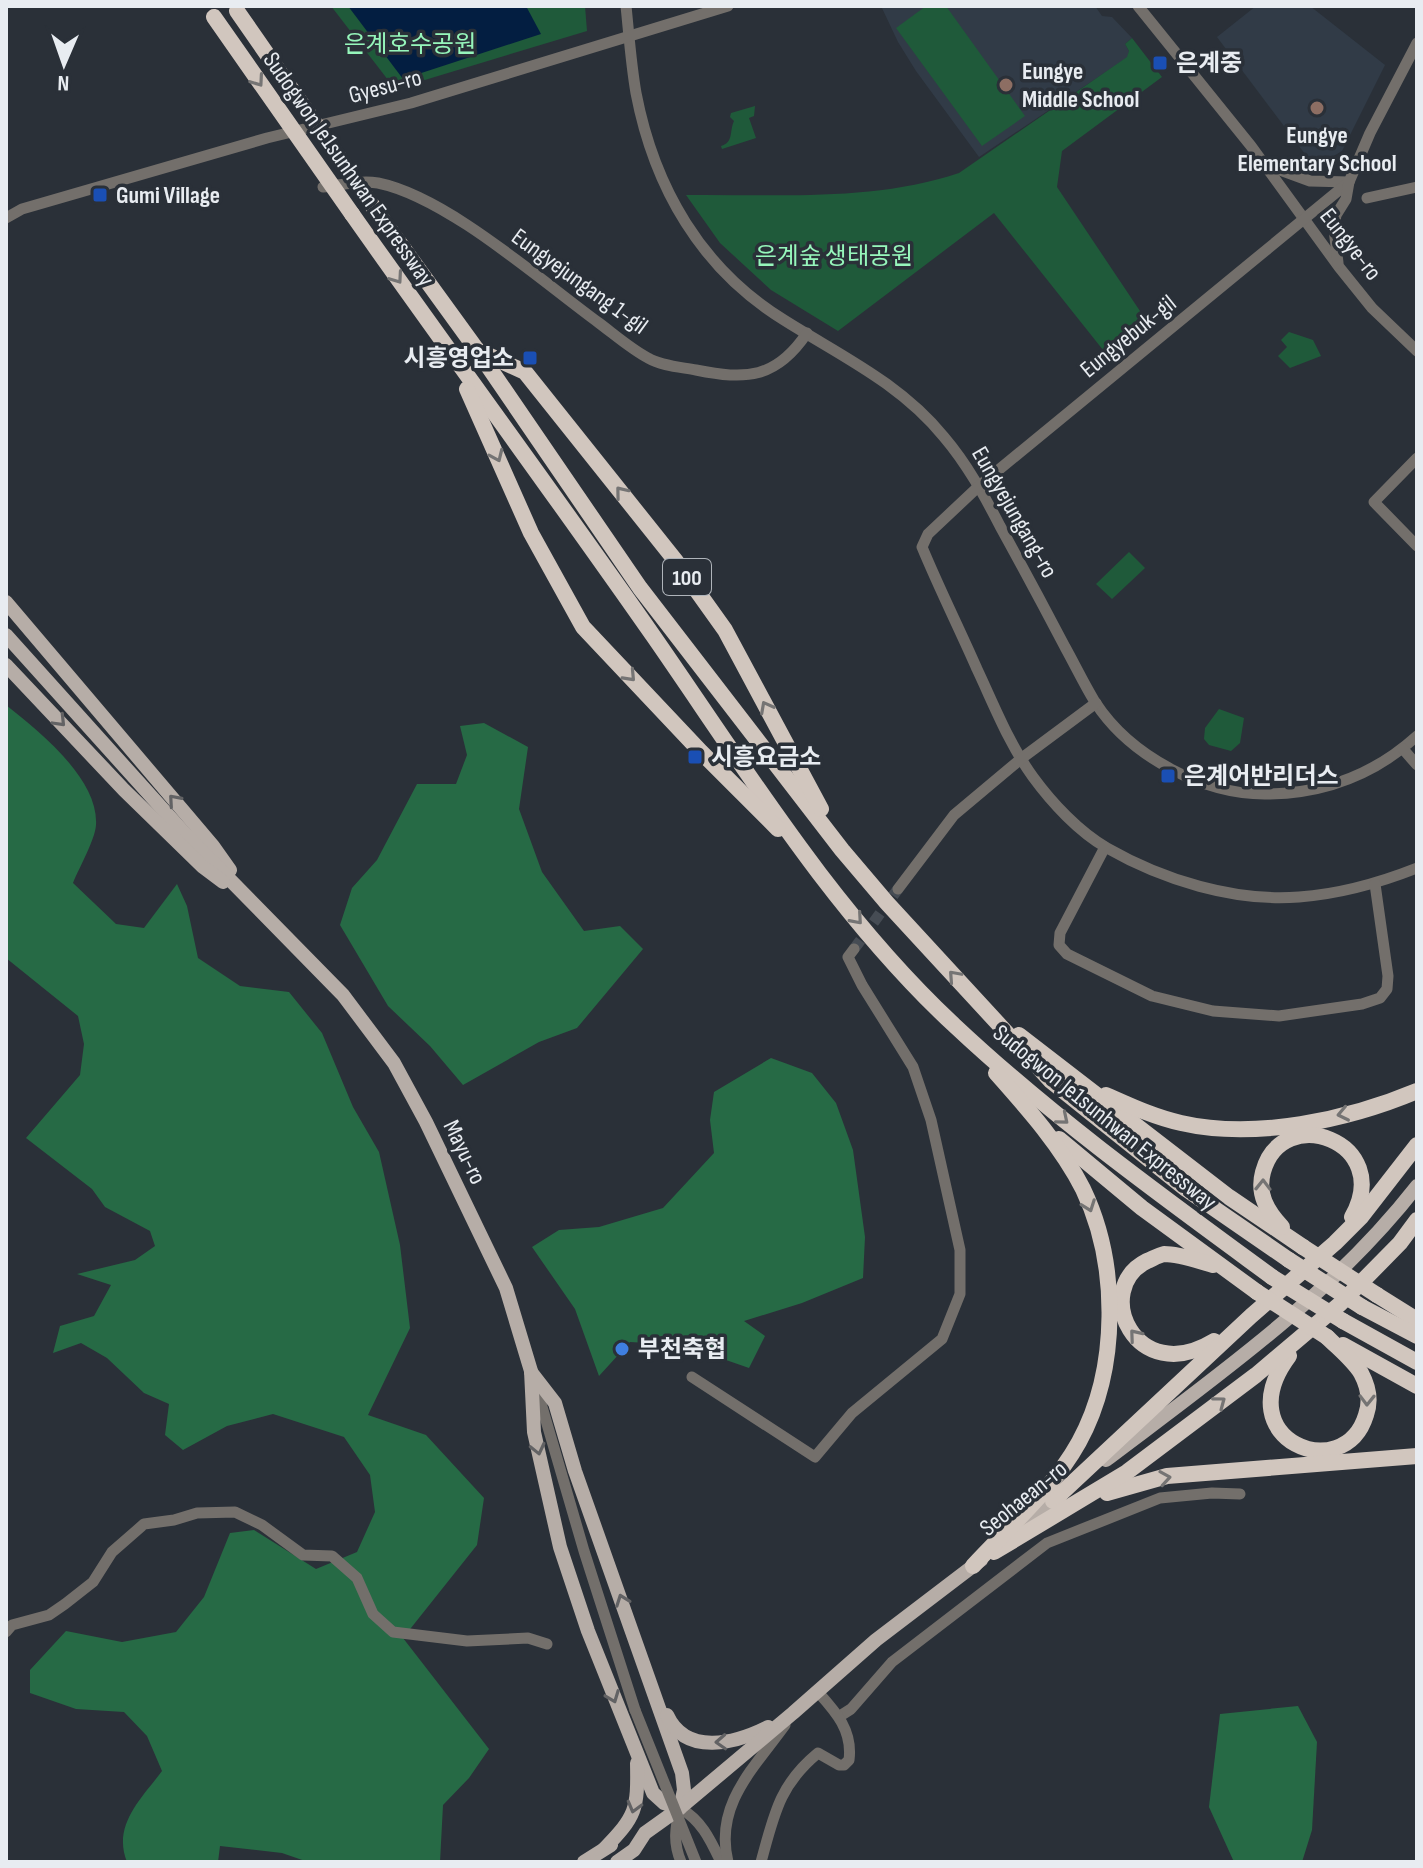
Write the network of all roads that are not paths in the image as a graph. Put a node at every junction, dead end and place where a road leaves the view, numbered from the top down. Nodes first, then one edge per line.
1 (626, 6) edge
2 (728, 6) edge
3 (1138, 6) edge
4 (235, 9) edge
5 (210, 12) edge
6 (630, 37) junction
7 (1417, 43) edge
8 (1265, 164) junction
9 (1349, 182) junction
10 (323, 187) dead end
11 (1417, 187) edge
12 (1367, 198) dead end
13 (6, 218) edge
14 (1304, 220) junction
15 (1339, 267) junction
16 (807, 333) junction
17 (477, 350) junction
18 (1417, 351) edge
19 (454, 359) junction
20 (1417, 458) edge
21 (979, 486) junction
22 (1417, 546) edge
23 (6, 602) edge
24 (6, 635) edge
25 (6, 665) edge
26 (1096, 703) junction
27 (1417, 736) edge
28 (1403, 749) junction
29 (1022, 758) junction
30 (1417, 765) edge
31 (1105, 847) junction
32 (842, 850) junction
33 (808, 858) junction
34 (1417, 868) edge
35 (1375, 884) junction
36 (898, 889) tunnel mouth
37 (256, 906) junction
38 (854, 949) dead end
39 (981, 1006) junction
40 (952, 1024) junction
41 (1089, 1088) junction
42 (1417, 1091) edge
43 (1016, 1095) junction
44 (1417, 1145) edge
45 (1417, 1186) edge
46 (1417, 1220) edge
47 (1417, 1232) edge
48 (1335, 1243) junction
49 (1400, 1243) junction
50 (1303, 1247) junction
51 (1224, 1269) junction
52 (1251, 1316) junction
53 (1417, 1317) edge
54 (1417, 1336) edge
55 (1327, 1337) junction
56 (1301, 1339) junction
57 (1417, 1362) edge
58 (531, 1371) junction
59 (692, 1377) dead end
60 (1417, 1386) edge
61 (1417, 1456) edge
62 (1240, 1494) dead end
63 (1053, 1501) junction
64 (1040, 1523) junction
65 (973, 1566) junction
66 (6, 1632) edge
67 (547, 1644) dead end
68 (644, 1662) junction
69 (817, 1691) junction
70 (793, 1713) junction
71 (840, 1716) junction
72 (636, 1755) junction
73 (677, 1809) junction
74 (645, 1833) junction
75 (604, 1849) junction
76 (584, 1862) edge
77 (617, 1862) edge
78 (681, 1862) edge
79 (696, 1862) edge
80 (721, 1862) edge
81 (728, 1862) edge
82 (761, 1862) edge

1 - 6 street, Eungyejungang-ro
2 - 6 street, Gyesu-ro
3 - 8 street, Eungye-ro
4 - 17 highway, Sudogwon Je1sunhwan Expressway / 100, bridge
5 -> 19 highway, Sudogwon Je1sunhwan Expressway / 100, bridge
6 - 13 street, Gyesu-ro
6 - 16 street, Eungyejungang-ro
7 - 9 street
8 - 9 street
8 - 14 street, Eungye-ro
9 - 14 street, Eungyebuk-gil
9 - 15 street
10 - 16 street, Eungyejungang 1-gil
11 - 12 street
14 - 15 street, Eungye-ro
14 - 21 street, Eungyebuk-gil
15 - 18 street, Eungye-ro
16 - 21 street, Eungyejungang-ro
17 - 32 highway, Sudogwon Je1sunhwan Expressway / 100
32 -> 17 highway, Sudogwon Je1sunhwan Expressway / 100
19 - 33 highway, Sudogwon Je1sunhwan Expressway / 100
19 -> 33 highway, Sudogwon Je1sunhwan Expressway / 100
20 - 22 street
21 - 26 street, Eungyejungang-ro
21 - 29 street, Eungyebuk-gil
37 -> 23 main road
24 - 37 main road, Mayu-ro
25 -> 37 main road
26 - 28 street, Eungyejungang-ro
26 - 29 street
27 - 28 street, Eungyejungang-ro
28 - 30 street
29 - 31 street
29 - 36 street
31 - 35 street
31 - 35 street
39 -> 32 highway, Sudogwon Je1sunhwan Expressway / 100
33 -> 40 highway, Sudogwon Je1sunhwan Expressway / 100
34 - 35 street
37 - 58 main road, Mayu-ro
38 - 59 street
39 - 41 highway
39 - 54 highway, Sudogwon Je1sunhwan Expressway / 100, bridge
40 - 43 highway
40 -> 57 highway, Sudogwon Je1sunhwan Expressway / 100, bridge
42 -> 41 highway
41 - 50 highway
43 - 51 highway
43 -> 65 highway
44 - 48 highway
45 - 63 main road, Seohaean-ro
46 - 49 highway
47 - 49 highway
50 -> 48 highway
48 - 52 highway
49 - 56 highway
50 - 53 highway, bridge
52 -> 51 highway
51 - 55 highway, bridge
52 - 63 highway
55 -> 56 highway
55 - 60 highway
64 -> 56 highway
68 -> 58 main road
58 -> 72 main road
58 - 73 street, Mayu-ro, bridge
64 -> 61 highway
62 - 71 street
63 - 65 main road, Seohaean-ro
64 - 65 highway
65 - 69 main road, Seohaean-ro
66 - 67 street
70 -> 68 main road
68 - 73 main road
69 - 70 main road, Seohaean-ro
69 - 71 street
70 - 73 main road, Seohaean-ro
70 - 81 street
71 - 82 street
72 - 73 main road
72 -> 75 main road
73 - 74 main road, Seohaean-ro
73 - 78 street
73 - 79 street, Mayu-ro, bridge
73 - 80 street
74 - 75 main road, Seohaean-ro
74 - 77 main road, Seohaean-ro
75 - 76 main road, Seohaean-ro

